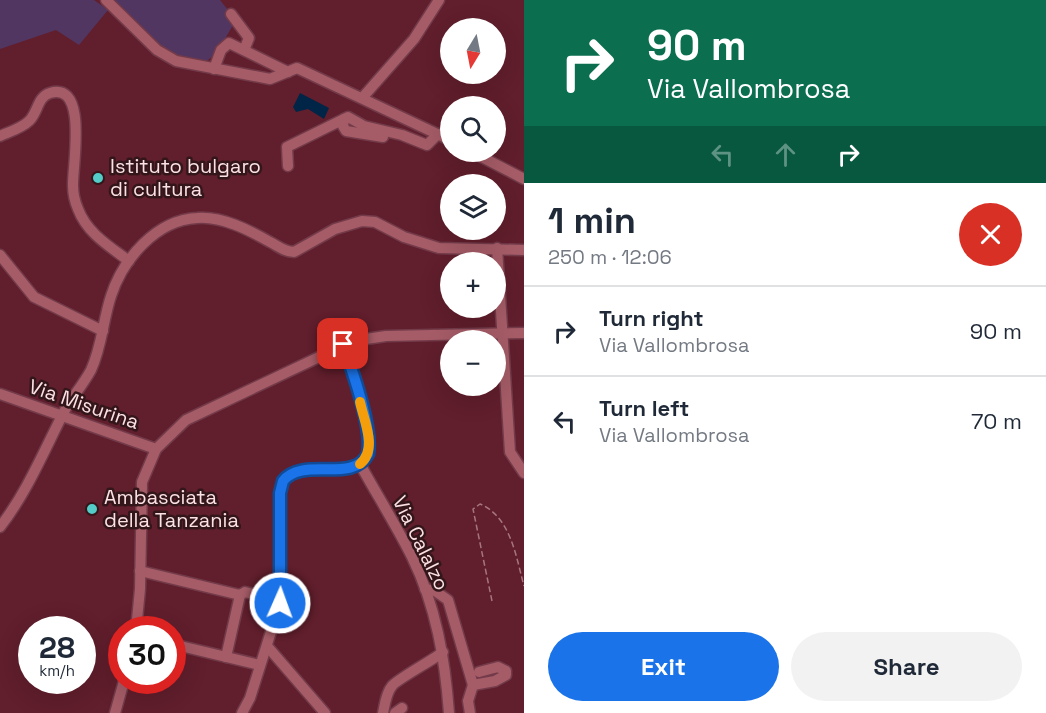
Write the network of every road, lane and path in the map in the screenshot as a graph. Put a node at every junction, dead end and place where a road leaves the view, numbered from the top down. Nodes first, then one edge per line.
1 (106, 0) edge
2 (440, 0) edge
3 (231, 14) dead end
4 (244, 50) junction
5 (214, 69) junction
6 (292, 70) junction
7 (363, 98) junction
8 (344, 119) junction
9 (438, 134) joint
10 (0, 136) edge
11 (392, 139) dead end
12 (491, 162) edge
13 (288, 166) dead end
14 (524, 179) edge
15 (497, 248) junction
16 (524, 250) edge
17 (0, 255) edge
18 (129, 261) junction
19 (502, 330) edge
20 (103, 331) junction
21 (524, 333) edge
22 (506, 334) edge
23 (440, 335) edge
24 (343, 344) junction
25 (506, 393) edge
26 (0, 394) edge
27 (63, 416) junction
28 (156, 449) junction
29 (360, 464) junction
30 (524, 473) edge
31 (0, 527) edge
32 (140, 571) junction
33 (524, 586) edge
34 (425, 589) junction
35 (240, 595) junction
36 (280, 600) junction
37 (492, 601) dead end
38 (137, 616) edge
39 (267, 646) junction
40 (186, 647) edge
41 (443, 652) junction
42 (226, 657) junction
43 (260, 666) junction
44 (479, 672) dead end
45 (473, 685) junction
46 (120, 694) edge
47 (115, 713) edge
48 (242, 713) edge
49 (325, 713) edge
50 (383, 713) edge
51 (449, 713) edge
52 (471, 713) edge

1 - 5 street
2 - 7 street
3 - 4 street
4 - 5 street
4 - 6 street
5 - 6 street
6 - 7 street
7 - 9 street
8 - 9 street
8 - 11 street
8 - 13 street
10 - 18 street
12 - 14 street
15 - 16 street
15 - 18 street
15 - 19 street
17 - 20 street
18 - 20 street
20 - 27 street
21 - 22 street
23 - 24 street
24 - 28 street
24 - 29 street
25 - 30 street
26 - 27 street, Via Misurina
27 - 28 street, Via Misurina
27 - 31 street
28 - 32 street
29 - 34 street, Via Calalzo
29 - 36 street
32 - 35 street
32 - 38 street
33 - 37 path
34 - 41 street, Via Calalzo
34 - 45 street
35 - 36 street
35 - 42 street
36 - 39 street
39 - 43 street
39 - 49 street
40 - 42 street
41 - 50 street
41 - 51 street, Via Calalzo
42 - 43 street
43 - 48 street
44 - 45 street
45 - 52 street
46 - 47 street

